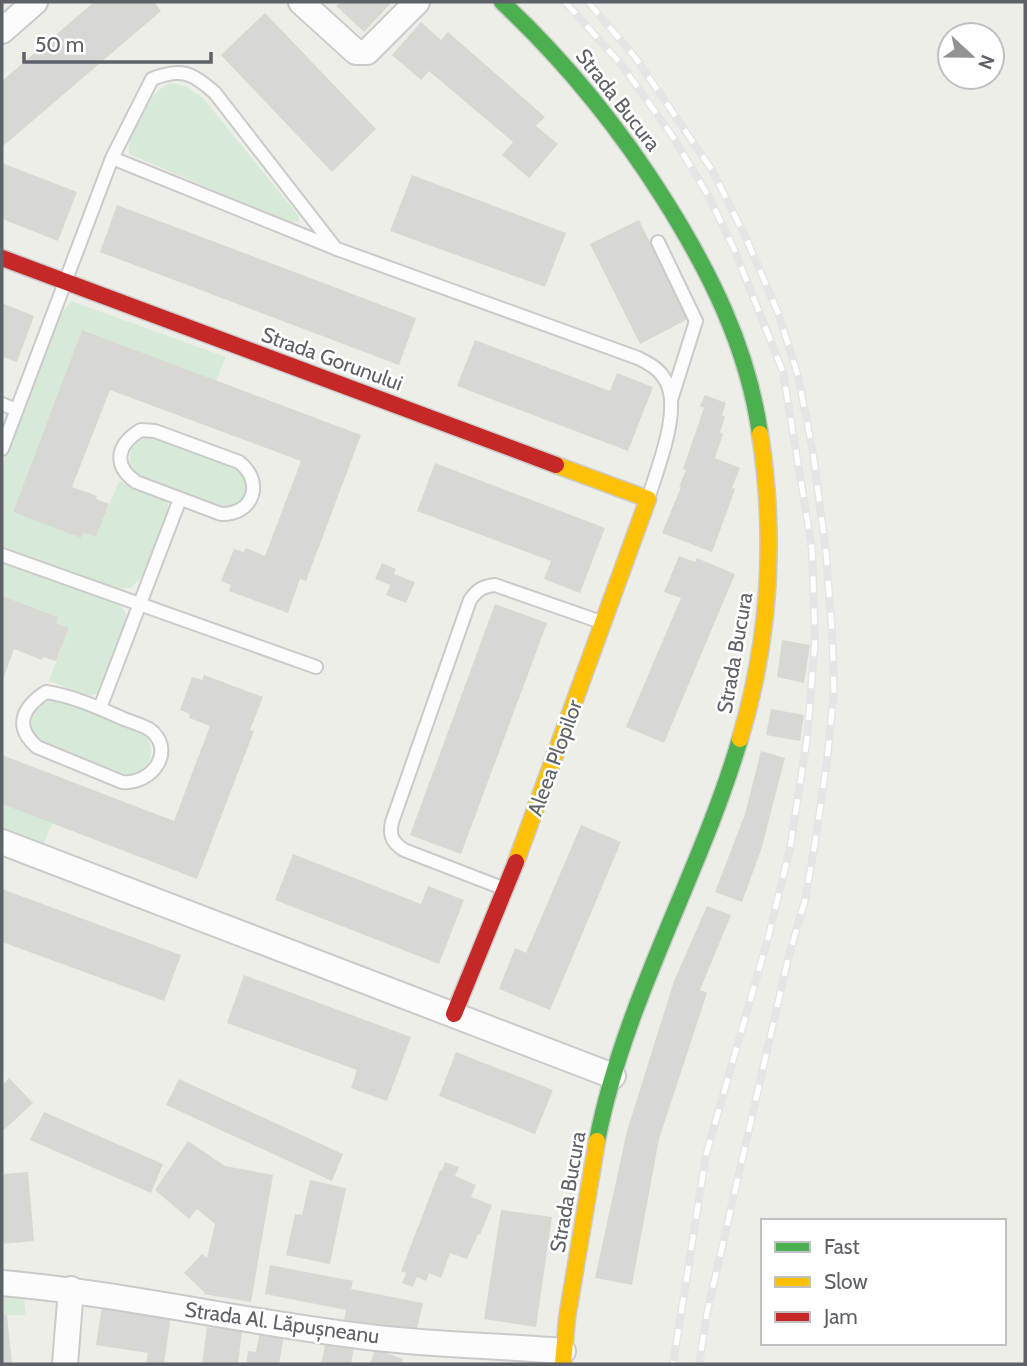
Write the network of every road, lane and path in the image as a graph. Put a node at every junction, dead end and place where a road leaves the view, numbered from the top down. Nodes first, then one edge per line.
1 (35, 2) edge
2 (301, 2) edge
3 (417, 2) edge
4 (502, 2) edge
5 (2, 31) edge
6 (112, 158) junction
7 (658, 243) dead end
8 (337, 249) junction
9 (2, 258) edge
10 (65, 282) junction
11 (672, 397) junction
12 (2, 404) edge
13 (17, 410) junction
14 (2, 449) edge
15 (180, 499) junction
16 (648, 499) junction
17 (2, 555) edge
18 (140, 604) junction
19 (605, 623) junction
20 (316, 667) dead end
21 (100, 708) junction
22 (2, 842) edge
23 (506, 889) junction
24 (454, 1014) junction
25 (613, 1076) junction
26 (2, 1283) edge
27 (71, 1289) junction
28 (563, 1358) edge
29 (65, 1364) edge

1 - 5 street
2 - 3 street
4 - 25 main road, Strada Bucura
6 - 8 lane
6 - 8 lane
6 - 10 lane
7 - 11 lane
8 - 11 lane
9 - 10 main road, Strada Gorunului
10 - 13 lane
10 - 16 main road, Strada Gorunului
11 - 16 lane
12 - 13 lane
13 - 14 lane
15 - 15 lane
15 - 18 lane
16 - 19 main road, Aleea Plopilor
17 - 18 lane
18 - 20 lane
18 - 21 lane
19 - 23 main road, Aleea Plopilor
19 - 23 lane
21 - 21 lane
22 - 24 street
23 - 24 main road, Aleea Plopilor
24 - 25 street
25 - 28 main road, Strada Bucura
26 - 27 street, Strada Al. Lăpușneanu
27 - 28 street, Strada Al. Lăpușneanu
27 - 29 street

